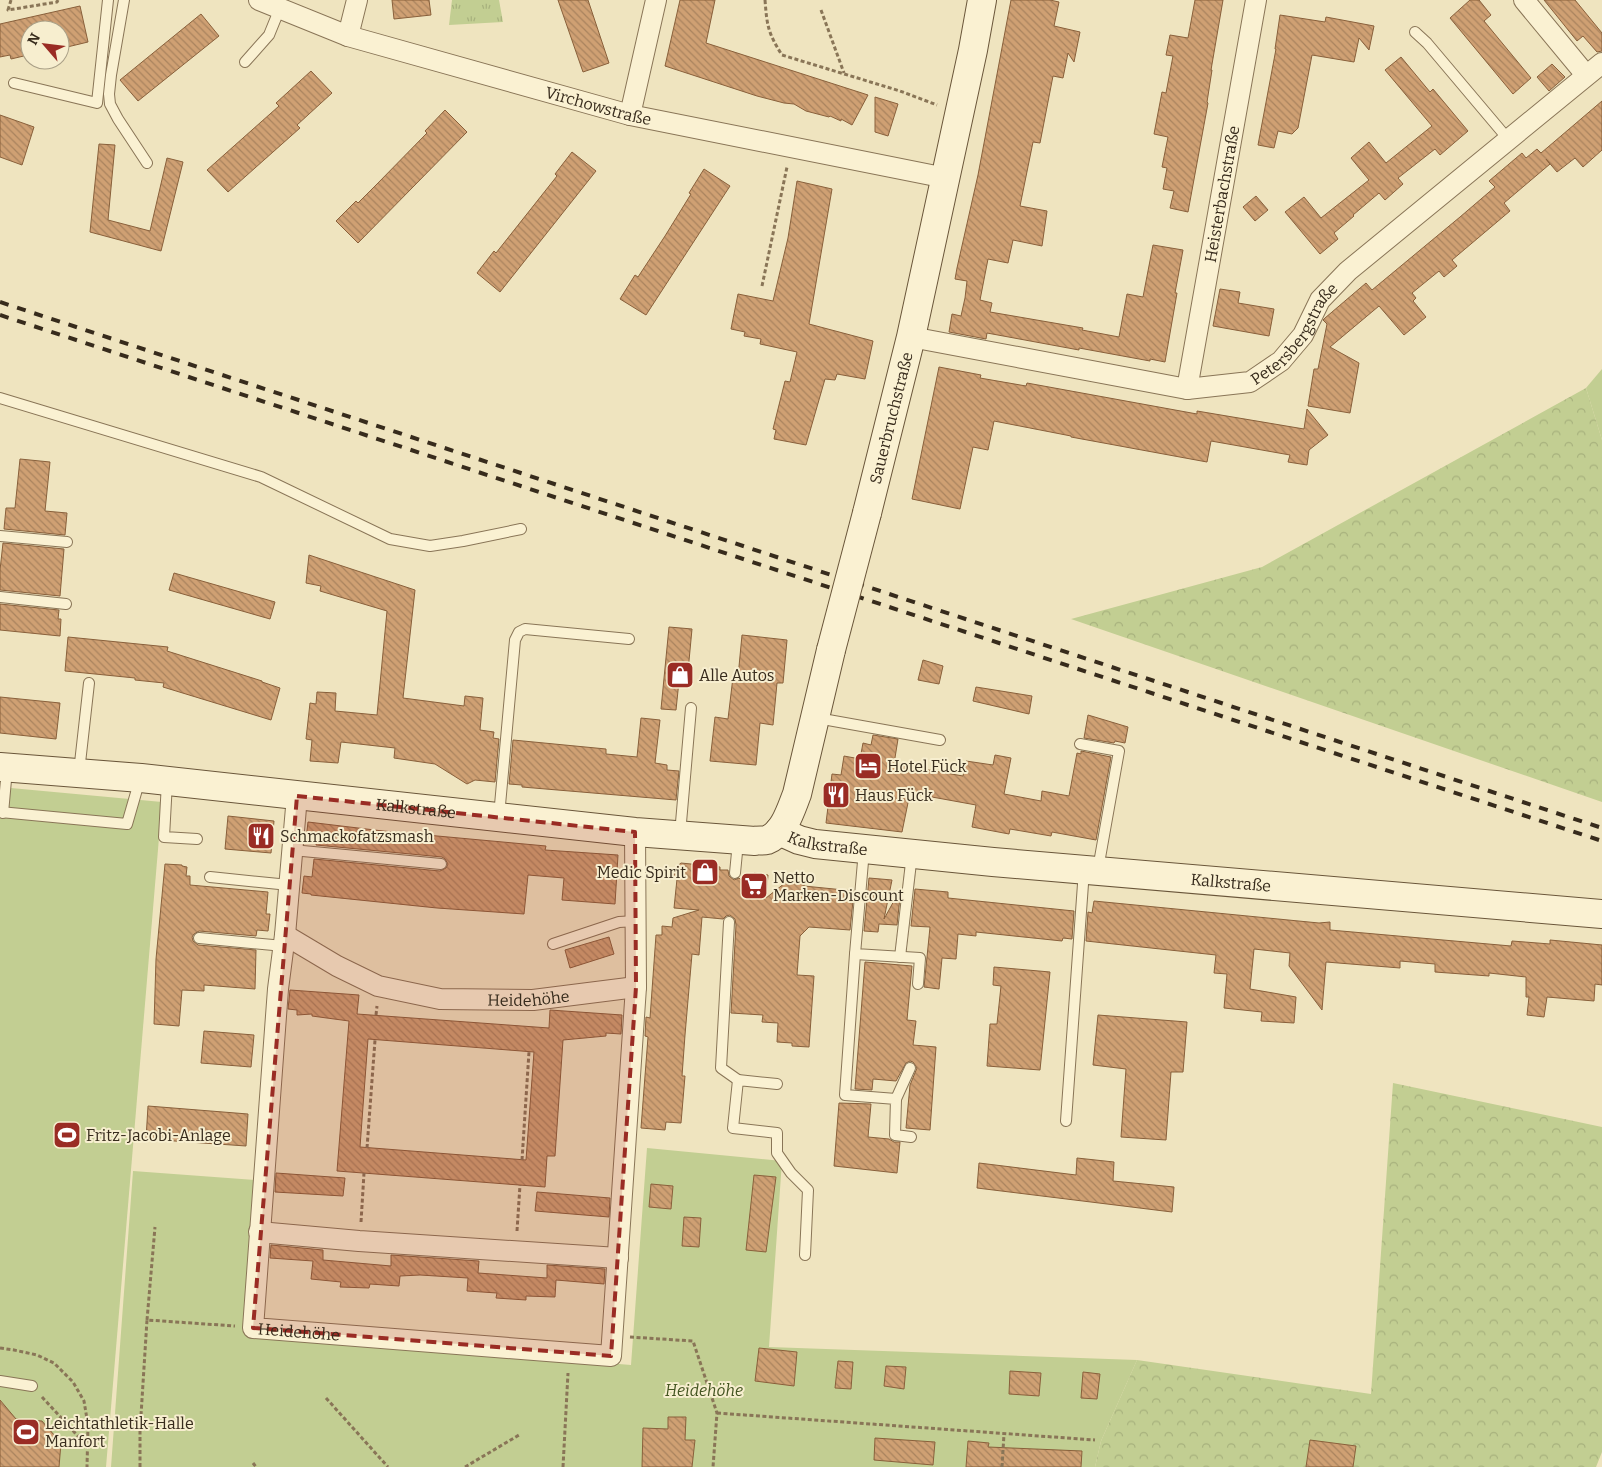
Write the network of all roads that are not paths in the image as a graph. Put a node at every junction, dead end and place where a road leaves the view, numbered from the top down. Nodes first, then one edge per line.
1 (108, 0) edge
2 (124, 0) edge
3 (260, 0) edge
4 (357, 0) edge
5 (656, 0) edge
6 (982, 0) edge
7 (1256, 0) edge
8 (1524, 0) edge
9 (280, 8) junction
10 (1414, 32) dead end
11 (348, 36) junction
12 (245, 62) dead end
13 (1602, 63) edge
14 (1586, 75) junction
15 (14, 83) dead end
16 (630, 115) junction
17 (1508, 138) junction
18 (147, 163) dead end
19 (946, 178) junction
20 (911, 337) junction
21 (1187, 389) junction
22 (0, 398) edge
23 (520, 529) dead end
24 (0, 536) edge
25 (67, 542) dead end
26 (0, 597) edge
27 (66, 604) dead end
28 (629, 639) dead end
29 (89, 683) dead end
30 (691, 708) dead end
31 (816, 718) junction
32 (940, 740) dead end
33 (1080, 744) dead end
34 (4, 768) edge
35 (79, 773) junction
36 (154, 779) junction
37 (297, 796) junction
38 (1, 812) edge
39 (499, 817) junction
40 (779, 831) junction
41 (635, 832) junction
42 (680, 835) junction
43 (739, 839) junction
44 (197, 840) dead end
45 (864, 849) junction
46 (292, 850) junction
47 (912, 854) junction
48 (441, 864) dead end
49 (1091, 870) junction
50 (735, 873) dead end
51 (210, 877) dead end
52 (289, 885) junction
53 (1602, 914) edge
54 (636, 921) junction
55 (729, 922) dead end
56 (199, 938) dead end
57 (284, 941) junction
58 (552, 944) dead end
59 (855, 954) junction
60 (900, 957) junction
61 (918, 984) dead end
62 (636, 986) junction
63 (910, 1068) dead end
64 (738, 1080) junction
65 (778, 1084) dead end
66 (896, 1099) junction
67 (1066, 1121) dead end
68 (911, 1138) dead end
69 (259, 1232) junction
70 (805, 1255) dead end
71 (618, 1258) junction
72 (0, 1381) edge
73 (32, 1386) road end

1 - 15 lane
2 - 18 lane
3 - 9 street, Virchowstraße
4 - 11 street
5 - 16 street
6 - 19 street, Sauerbruchstraße
7 - 21 street, Heisterbachstraße
8 - 14 street
9 - 11 street, Virchowstraße
9 - 12 lane
10 - 17 lane
11 - 16 street, Virchowstraße
13 - 14 street, Petersbergstraße
14 - 17 street, Petersbergstraße
16 - 19 street, Virchowstraße
17 - 21 street, Petersbergstraße
19 - 20 street, Sauerbruchstraße
20 - 21 street, Petersbergstraße
20 - 31 street, Sauerbruchstraße, bridge
22 - 23 lane
24 - 25 lane
26 - 27 lane
28 - 39 lane
29 - 35 lane
30 - 42 lane
31 - 32 lane
31 - 40 street, Sauerbruchstraße
33 - 49 lane
34 - 35 street, Kalkstraße
34 - 38 lane
35 - 36 street, Kalkstraße
36 - 37 street, Kalkstraße
36 - 38 lane
36 - 44 lane
37 - 39 street, Kalkstraße
37 - 46 street, Heidehöhe
39 - 41 street, Kalkstraße
40 - 43 street, Kalkstraße
40 - 45 street, Kalkstraße
41 - 42 street, Kalkstraße
41 - 54 street, Heidehöhe
42 - 43 street, Kalkstraße
43 - 50 lane
45 - 47 street, Kalkstraße
45 - 59 lane
46 - 48 lane
46 - 52 street, Heidehöhe
47 - 49 street, Kalkstraße
47 - 60 lane
49 - 53 street, Kalkstraße
49 - 67 lane
51 - 52 lane
52 - 57 street, Heidehöhe
54 - 58 lane
54 - 62 street, Heidehöhe
55 - 64 lane
56 - 57 lane
57 - 62 street, Heidehöhe
57 - 69 street, Heidehöhe
59 - 60 lane
59 - 66 lane
60 - 61 lane
62 - 71 street, Heidehöhe
63 - 66 lane
64 - 65 lane
64 - 70 lane
66 - 68 lane
69 - 71 street
69 - 71 street, Heidehöhe
72 - 73 lane

